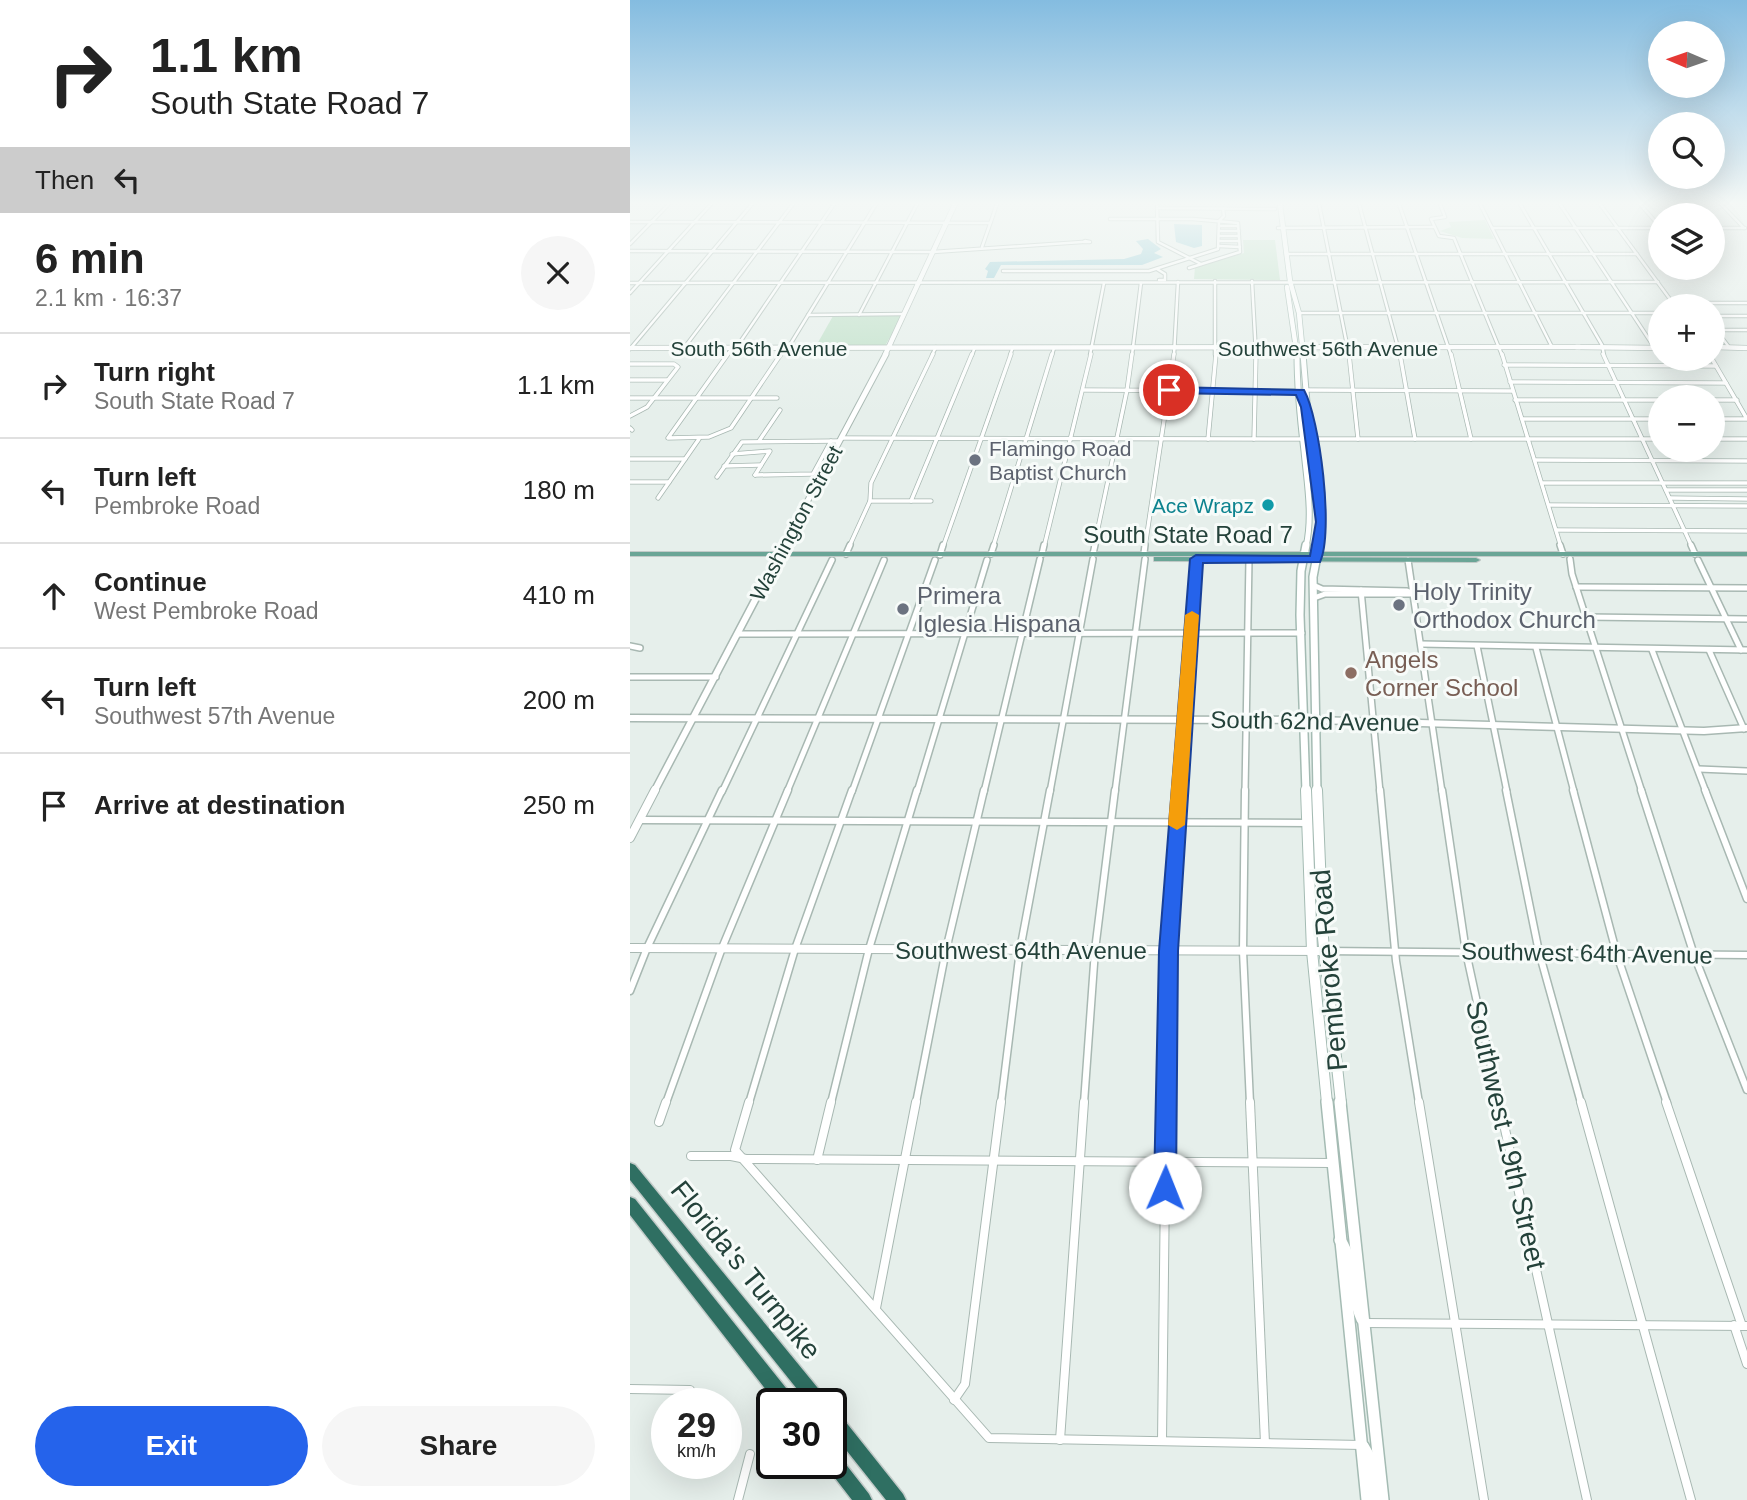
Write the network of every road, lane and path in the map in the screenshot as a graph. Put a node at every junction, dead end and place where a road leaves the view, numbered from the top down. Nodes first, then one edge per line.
1 (647, 274) edge
2 (693, 274) edge
3 (741, 274) edge
4 (787, 274) edge
5 (833, 274) edge
6 (880, 274) edge
7 (923, 274) edge
8 (1017, 274) edge
9 (1043, 274) edge
10 (1057, 274) edge
11 (1078, 274) edge
12 (1094, 274) edge
13 (1108, 274) edge
14 (1129, 274) edge
15 (1149, 274) edge
16 (1165, 274) edge
17 (1191, 274) edge
18 (1286, 274) edge
19 (1287, 274) edge
20 (1333, 274) edge
21 (1379, 274) edge
22 (1424, 274) edge
23 (1470, 274) edge
24 (1515, 274) edge
25 (1560, 274) edge
26 (1606, 274) edge
27 (1652, 274) edge
28 (1041, 280) junction
29 (1056, 280) junction
30 (1077, 280) junction
31 (1093, 280) junction
32 (1128, 280) junction
33 (1148, 281) junction
34 (1191, 281) junction
35 (1215, 281) junction
36 (1252, 281) junction
37 (1287, 281) junction
38 (1106, 282) junction
39 (1178, 282) junction
40 (1335, 282) junction
41 (1381, 282) junction
42 (1427, 282) junction
43 (1473, 282) junction
44 (1519, 282) junction
45 (1565, 282) junction
46 (1611, 282) junction
47 (1658, 282) junction
48 (630, 283) edge
49 (639, 283) junction
50 (1141, 283) junction
51 (685, 284) junction
52 (733, 284) junction
53 (780, 284) junction
54 (827, 284) junction
55 (875, 284) junction
56 (918, 284) junction
57 (630, 293) edge
58 (1666, 294) edge
59 (1290, 303) junction
60 (1747, 303) edge
61 (1725, 304) edge
62 (1298, 313) junction
63 (1341, 313) junction
64 (1390, 313) junction
65 (1437, 313) junction
66 (1486, 313) junction
67 (1534, 313) junction
68 (1583, 313) junction
69 (1631, 313) junction
70 (1648, 313) edge
71 (808, 314) junction
72 (904, 314) junction
73 (859, 315) junction
74 (1725, 316) edge
75 (1747, 316) edge
76 (1292, 317) junction
77 (1300, 326) junction
78 (1725, 330) edge
79 (1747, 330) edge
80 (1648, 338) edge
81 (1725, 341) edge
82 (889, 347) junction
83 (936, 347) junction
84 (975, 347) junction
85 (1013, 347) junction
86 (1299, 347) junction
87 (1399, 347) junction
88 (1449, 347) junction
89 (1552, 347) junction
90 (1580, 347) junction
91 (1648, 347) edge
92 (1648, 347) edge
93 (1725, 347) edge
94 (1729, 347) junction
95 (1747, 347) edge
96 (684, 348) junction
97 (734, 348) junction
98 (786, 348) junction
99 (1054, 348) junction
100 (1093, 348) junction
101 (1134, 348) junction
102 (1175, 348) junction
103 (1216, 348) junction
104 (1256, 348) junction
105 (1348, 348) junction
106 (1500, 348) junction
107 (1516, 348) junction
108 (1602, 348) junction
109 (1623, 348) junction
110 (630, 349) edge
111 (630, 364) edge
112 (1504, 365) junction
113 (1608, 365) junction
114 (1648, 365) edge
115 (1719, 371) edge
116 (1298, 376) junction
117 (630, 380) edge
118 (667, 380) junction
119 (1510, 382) junction
120 (1616, 383) junction
121 (1726, 383) junction
122 (1084, 390) junction
123 (1127, 390) junction
124 (1169, 390) junction
125 (1213, 390) junction
126 (1255, 390) junction
127 (1305, 390) junction
128 (1353, 390) junction
129 (1297, 391) junction
130 (1407, 391) junction
131 (1460, 391) junction
132 (1512, 391) junction
133 (630, 398) edge
134 (654, 398) junction
135 (695, 398) junction
136 (751, 398) junction
137 (777, 398) dead end
138 (1515, 400) junction
139 (1625, 400) junction
140 (1648, 400) edge
141 (1725, 400) edge
142 (1737, 400) junction
143 (1307, 407) junction
144 (780, 410) dead end
145 (630, 416) edge
146 (1522, 419) junction
147 (1633, 419) junction
148 (1648, 419) edge
149 (1725, 419) edge
150 (1747, 419) edge
151 (892, 438) junction
152 (1026, 438) junction
153 (699, 439) junction
154 (840, 439) junction
155 (937, 439) junction
156 (982, 439) junction
157 (1071, 439) junction
158 (1115, 439) junction
159 (1161, 439) junction
160 (1208, 439) junction
161 (1254, 439) junction
162 (1306, 439) junction
163 (1358, 439) junction
164 (1415, 439) junction
165 (1471, 439) junction
166 (1527, 439) junction
167 (1643, 439) junction
168 (1648, 439) edge
169 (1725, 439) edge
170 (1747, 439) edge
171 (760, 441) junction
172 (831, 441) junction
173 (1648, 451) edge
174 (732, 454) junction
175 (630, 459) edge
176 (685, 460) junction
177 (1536, 460) junction
178 (1648, 460) edge
179 (1725, 461) edge
180 (1747, 461) edge
181 (1653, 462) edge
182 (761, 465) junction
183 (724, 466) junction
184 (717, 477) dead end
185 (630, 482) edge
186 (669, 482) junction
187 (1662, 482) junction
188 (1543, 483) junction
189 (1747, 483) edge
190 (1666, 489) junction
191 (1747, 490) edge
192 (658, 498) dead end
193 (1670, 498) junction
194 (1747, 499) edge
195 (870, 501) junction
196 (911, 501) junction
197 (931, 502) dead end
198 (1549, 505) junction
199 (1674, 506) junction
200 (1747, 506) edge
201 (1557, 530) junction
202 (1685, 530) junction
203 (1747, 531) edge
204 (846, 554) junction
205 (1499, 554) junction
206 (1583, 554) joint
207 (1747, 554) edge
208 (1093, 556) junction
209 (1145, 556) junction
210 (1304, 556) junction
211 (1316, 556) junction
212 (778, 557) junction
213 (937, 557) junction
214 (989, 557) junction
215 (1041, 557) junction
216 (1567, 557) junction
217 (1696, 557) junction
218 (631, 558) edge
219 (1196, 559) junction
220 (1248, 559) junction
221 (1550, 559) joint
222 (832, 560) junction
223 (884, 560) junction
224 (1408, 560) junction
225 (1480, 560) junction
226 (1747, 560) edge
227 (1313, 585) junction
228 (1576, 587) junction
229 (1712, 588) junction
230 (1747, 588) edge
231 (1361, 592) junction
232 (1414, 594) junction
233 (1314, 598) junction
234 (1586, 617) junction
235 (1726, 619) junction
236 (1747, 619) edge
237 (797, 633) junction
238 (853, 633) junction
239 (909, 633) junction
240 (965, 633) junction
241 (1022, 633) junction
242 (1079, 633) junction
243 (1135, 633) junction
244 (1191, 633) junction
245 (1248, 633) junction
246 (1301, 633) junction
247 (738, 634) junction
248 (1421, 644) junction
249 (630, 646) edge
250 (1477, 646) junction
251 (640, 648) dead end
252 (1536, 648) junction
253 (1597, 649) junction
254 (1653, 650) junction
255 (1709, 650) junction
256 (1744, 650) edge
257 (1315, 673) junction
258 (630, 677) edge
259 (716, 677) junction
260 (630, 718) edge
261 (694, 718) junction
262 (756, 719) junction
263 (817, 719) junction
264 (877, 719) junction
265 (939, 719) junction
266 (1001, 719) junction
267 (1063, 719) junction
268 (1124, 719) junction
269 (1185, 719) junction
270 (1247, 719) junction
271 (1310, 720) junction
272 (1373, 720) junction
273 (1434, 723) junction
274 (1493, 725) junction
275 (1556, 727) junction
276 (1620, 728) junction
277 (1746, 729) edge
278 (1683, 730) junction
279 (1699, 769) junction
280 (1747, 771) edge
281 (640, 820) junction
282 (708, 822) junction
283 (774, 822) junction
284 (909, 822) junction
285 (978, 822) junction
286 (1044, 822) junction
287 (1111, 822) junction
288 (1177, 822) junction
289 (1245, 822) junction
290 (839, 823) junction
291 (1308, 823) junction
292 (630, 838) edge
293 (1320, 891) junction
294 (1747, 900) edge
295 (630, 948) edge
296 (647, 948) junction
297 (722, 948) junction
298 (795, 949) junction
299 (869, 949) junction
300 (946, 950) junction
301 (1020, 950) junction
302 (1095, 950) junction
303 (1168, 951) junction
304 (1243, 951) junction
305 (1312, 951) junction
306 (1324, 951) junction
307 (1395, 952) junction
308 (1466, 952) junction
309 (1539, 952) junction
310 (1618, 955) junction
311 (1694, 955) junction
312 (1747, 955) edge
313 (630, 991) edge
314 (1747, 1090) edge
315 (659, 1122) dead end
316 (691, 1156) dead end
317 (746, 1159) junction
318 (817, 1160) junction
319 (906, 1161) junction
320 (994, 1161) junction
321 (1079, 1161) junction
322 (1166, 1161) junction
323 (1252, 1163) junction
324 (1334, 1163) junction
325 (630, 1169) edge
326 (630, 1203) edge
327 (1354, 1237) junction
328 (1340, 1240) junction
329 (876, 1308) junction
330 (1454, 1322) junction
331 (1364, 1323) junction
332 (1548, 1323) junction
333 (1643, 1324) junction
334 (1741, 1326) edge
335 (1747, 1364) edge
336 (775, 1388) edge
337 (807, 1388) edge
338 (630, 1389) edge
339 (651, 1389) edge
340 (954, 1400) junction
341 (847, 1437) edge
342 (1060, 1440) junction
343 (1162, 1441) junction
344 (1265, 1443) junction
345 (1362, 1445) junction
346 (750, 1454) dead end
347 (847, 1479) edge
348 (738, 1500) edge
349 (863, 1500) edge
350 (897, 1500) edge
351 (1367, 1500) edge
352 (1376, 1500) edge
353 (1383, 1500) edge
354 (1483, 1500) edge
355 (1587, 1500) edge
356 (1691, 1500) edge

1 - 49 street
2 - 51 street
3 - 52 street
4 - 53 street
5 - 54 street
6 - 55 street
7 - 56 street, Washington Street
8 - 28 street
9 - 28 street
10 - 29 street
11 - 30 street
12 - 31 street
13 - 38 street
14 - 32 street
15 - 33 street
16 - 33 street
17 - 34 street
18 - 37 main road
19 - 37 main road
20 - 40 street
21 - 41 street
22 - 42 street
23 - 43 street
24 - 44 street
25 - 45 street
26 - 46 street
27 - 47 street
28 - 29 street
29 - 30 street
30 - 31 street
31 - 38 street
32 - 33 street
32 - 38 street
34 - 35 street
34 - 39 street
35 - 36 street
35 - 103 street
36 - 37 street
36 - 104 street
37 - 40 street
37 - 59 main road
37 - 62 main road
38 - 50 street
38 - 56 street
38 - 100 street
39 - 50 street
39 - 102 street
40 - 41 street
40 - 63 street
41 - 42 street
41 - 64 street
42 - 43 street
42 - 65 street
43 - 44 street
43 - 66 street
44 - 45 street
44 - 67 street
45 - 46 street
45 - 68 street
46 - 47 street
46 - 69 street
47 - 58 street
48 - 49 street
49 - 51 street
49 - 57 street
50 - 101 street
51 - 52 street
51 - 110 street
52 - 53 street
52 - 96 street
53 - 54 street
53 - 97 street
54 - 55 street
54 - 71 street
55 - 56 street
55 - 73 street
56 - 72 street, Washington Street
59 - 62 main road
59 - 76 main road
60 - 61 street
62 - 63 street
62 - 77 main road
63 - 64 street
63 - 105 street
64 - 65 street
64 - 87 street
65 - 66 street
65 - 88 street
66 - 67 street
66 - 106 street
67 - 68 street
67 - 89 street
68 - 69 street
68 - 108 street
69 - 70 street
69 - 80 street
71 - 73 street
71 - 98 street
72 - 73 street
72 - 82 street, Washington Street
74 - 75 street
76 - 77 main road
76 - 86 main road
77 - 86 main road
78 - 79 street
81 - 94 street
82 - 83 street, Southwest 56th Avenue
82 - 98 street, South 56th Avenue
82 - 154 street, Washington Street
83 - 84 street, Southwest 56th Avenue
83 - 151 street
84 - 85 street, Southwest 56th Avenue
84 - 155 street
85 - 99 street, Southwest 56th Avenue
85 - 156 street
86 - 104 street, Southwest 56th Avenue
86 - 105 street, Southwest 56th Avenue
86 - 116 main road
86 - 127 main road
87 - 88 street, Southwest 56th Avenue
87 - 105 street, Southwest 56th Avenue
87 - 130 street
88 - 106 street, Southwest 56th Avenue
88 - 131 street
89 - 90 street, Southwest 56th Avenue
89 - 107 street, Southwest 56th Avenue
90 - 107 street, Southwest 56th Avenue
90 - 108 street, Southwest 56th Avenue
91 - 109 street, Southwest 56th Avenue
92 - 109 street, Southwest 56th Avenue
93 - 94 street
94 - 95 street
96 - 97 street, South 56th Avenue
96 - 110 street, South 56th Avenue
97 - 98 street, South 56th Avenue
97 - 135 street
98 - 136 street
99 - 100 street, Southwest 56th Avenue
99 - 152 street
100 - 101 street, Southwest 56th Avenue
100 - 122 street
101 - 102 street, Southwest 56th Avenue
101 - 123 street
102 - 103 street, Southwest 56th Avenue
102 - 124 street
103 - 104 street, Southwest 56th Avenue
103 - 125 street
104 - 126 street
105 - 128 street
106 - 107 street, Southwest 56th Avenue
106 - 112 street
108 - 109 street, Southwest 56th Avenue
108 - 113 street
111 - 118 street
112 - 113 street
112 - 119 street
113 - 114 street
113 - 120 street
115 - 121 street
116 - 127 main road
116 - 129 main road
117 - 118 street
118 - 134 street
119 - 120 street
119 - 132 street
120 - 121 street
120 - 139 street
121 - 142 street
122 - 123 street
122 - 157 street
123 - 124 street
123 - 158 street
124 - 125 street
124 - 159 street
125 - 126 street
125 - 160 street
126 - 129 street
126 - 161 street
127 - 128 street
127 - 143 main road
128 - 130 street
128 - 163 street
129 - 143 main road
129 - 162 main road
130 - 131 street
130 - 164 street
131 - 132 street
131 - 165 street
132 - 138 street
133 - 134 street
134 - 135 street
134 - 145 street
135 - 136 street
135 - 153 street
136 - 137 street
136 - 153 street
138 - 139 street
138 - 146 street
139 - 140 street
139 - 147 street
141 - 142 street
142 - 150 street
143 - 162 main road
144 - 171 street
146 - 147 street
146 - 166 street
147 - 148 street
147 - 167 street
149 - 150 street
151 - 154 street
151 - 155 street
151 - 195 street
152 - 156 street
152 - 157 street
152 - 214 street
153 - 176 street
154 - 172 street
154 - 212 street, Washington Street
155 - 156 street
155 - 196 street
156 - 213 street
157 - 158 street
157 - 215 street
158 - 159 street
158 - 208 street
159 - 160 street
159 - 209 street
160 - 161 street
161 - 162 street
162 - 163 street
162 - 210 main road, Pembroke Road
162 - 211 main road, Pembroke Road
163 - 164 street
164 - 165 street
165 - 166 street
166 - 167 street
166 - 177 street
167 - 168 street
167 - 173 street
169 - 170 street
171 - 172 street
171 - 174 street
172 - 182 street
174 - 182 street
174 - 183 street
175 - 176 street
176 - 186 street
177 - 178 street
177 - 188 street
179 - 180 street
181 - 187 street
182 - 183 street
183 - 184 street
185 - 186 street
186 - 192 street
187 - 188 street
187 - 189 street
187 - 190 street
188 - 198 street
190 - 191 street
190 - 193 street
193 - 194 street
193 - 199 street
195 - 196 street
195 - 204 street
196 - 197 street
198 - 199 street
198 - 201 street
199 - 200 street
199 - 202 street
201 - 202 street
201 - 216 street
202 - 203 street
202 - 217 street
204 - 212 main road, South State Road 7
204 - 213 main road, South State Road 7
205 - 211 main road, South State Road 7
205 - 216 main road, South State Road 7
205 - 225 main road
206 - 216 main road
206 - 217 main road, South State Road 7
207 - 217 main road, South State Road 7
208 - 209 main road, South State Road 7
208 - 209 main road, South State Road 7
208 - 215 main road, South State Road 7
208 - 215 main road, South State Road 7
208 - 242 street
209 - 210 main road, South State Road 7
209 - 219 main road, South State Road 7
209 - 243 street
210 - 211 main road, South State Road 7
210 - 220 main road, South State Road 7
210 - 246 main road, Pembroke Road
211 - 224 main road, South State Road 7
211 - 227 main road, Pembroke Road
212 - 218 main road, South State Road 7
212 - 218 main road, South State Road 7
212 - 222 main road, South State Road 7
212 - 247 street, Washington Street
213 - 214 main road, South State Road 7
213 - 214 main road, South State Road 7
213 - 223 main road, South State Road 7
213 - 239 street
214 - 215 main road, South State Road 7
214 - 240 street
215 - 241 street
216 - 217 main road, South State Road 7
216 - 221 main road, South State Road 7
216 - 228 street
217 - 226 main road, South State Road 7
217 - 229 street
219 - 220 main road, South State Road 7
219 - 244 street
220 - 245 street
221 - 225 main road, South State Road 7
222 - 223 main road, South State Road 7
222 - 237 street
223 - 238 street
224 - 225 main road, South State Road 7
224 - 232 street, Southwest 19th Street
227 - 231 street
227 - 233 main road, Pembroke Road
228 - 229 street
228 - 234 street
229 - 230 street
229 - 235 street
231 - 232 street
231 - 233 street
231 - 272 street
232 - 248 street, Southwest 19th Street
233 - 257 main road, Pembroke Road
234 - 235 street
234 - 253 street
235 - 236 street
235 - 256 street
237 - 238 street
237 - 247 street
237 - 262 street
238 - 239 street
238 - 263 street
239 - 240 street
239 - 264 street
240 - 241 street
240 - 265 street
241 - 242 street
241 - 266 street
242 - 243 street
242 - 267 street
243 - 244 street
243 - 268 street
244 - 245 street
244 - 269 street
245 - 246 street
245 - 270 street
246 - 257 main road
246 - 271 main road, Pembroke Road
247 - 259 street, Washington Street
248 - 250 street
248 - 273 street, Southwest 19th Street
249 - 251 street
250 - 252 street
250 - 274 street
252 - 253 street
252 - 275 street
253 - 254 street
253 - 276 street
254 - 255 street
254 - 278 street
255 - 256 street
255 - 277 street
257 - 271 main road, Pembroke Road
258 - 259 street
259 - 261 street, Washington Street
260 - 261 street, South 62nd Avenue
261 - 262 street, South 62nd Avenue
261 - 281 street, Washington Street
262 - 263 street, South 62nd Avenue
262 - 282 street
263 - 264 street, South 62nd Avenue
263 - 283 street
264 - 265 street, South 62nd Avenue
264 - 290 street
265 - 266 street, South 62nd Avenue
265 - 284 street
266 - 267 street, South 62nd Avenue
266 - 285 street
267 - 268 street, South 62nd Avenue
267 - 286 street
268 - 269 street, South 62nd Avenue
268 - 287 street
269 - 270 street, South 62nd Avenue
269 - 288 street
270 - 271 street, South 62nd Avenue
270 - 289 street
271 - 272 street, South 62nd Avenue
271 - 291 main road, Pembroke Road
271 - 293 main road, Pembroke Road
272 - 273 street, South 62nd Avenue
272 - 307 street
273 - 274 street, South 62nd Avenue
273 - 308 street, Southwest 19th Street
274 - 275 street, South 62nd Avenue
274 - 309 street
275 - 276 street, South 62nd Avenue
275 - 310 street
276 - 278 street, South 62nd Avenue
276 - 311 street
277 - 278 street, South 62nd Avenue
278 - 279 street
279 - 280 street
279 - 294 street
281 - 282 street
281 - 292 street, Washington Street
282 - 283 street
282 - 296 street
283 - 290 street
283 - 297 street
284 - 285 street
284 - 290 street
284 - 299 street
285 - 286 street
285 - 300 street
286 - 287 street
286 - 301 street
287 - 288 street
287 - 302 street
288 - 289 street
288 - 303 street
289 - 291 street
289 - 304 street
290 - 298 street
291 - 293 main road
291 - 305 main road, Pembroke Road
293 - 306 main road, Pembroke Road
295 - 296 street, Southwest 64th Avenue
296 - 297 street, Southwest 64th Avenue
296 - 313 street
297 - 298 street, Southwest 64th Avenue
297 - 315 street
298 - 299 street, Southwest 64th Avenue
298 - 317 street
299 - 300 street, Southwest 64th Avenue
299 - 318 street
300 - 301 street, Southwest 64th Avenue
300 - 319 street
301 - 302 street, Southwest 64th Avenue
301 - 320 street
302 - 303 street, Southwest 64th Avenue
302 - 321 street
303 - 304 street, Southwest 64th Avenue
303 - 322 street
304 - 305 street, Southwest 64th Avenue
304 - 323 street
305 - 306 street, Southwest 64th Avenue
305 - 324 main road, Pembroke Road
306 - 307 street, Southwest 64th Avenue
306 - 327 main road, Pembroke Road
307 - 308 street, Southwest 64th Avenue
307 - 330 street
308 - 309 street, Southwest 64th Avenue
308 - 332 street, Southwest 19th Street
309 - 310 street, Southwest 64th Avenue
309 - 333 street
310 - 311 street, Southwest 64th Avenue
310 - 334 street
311 - 312 street, Southwest 64th Avenue
311 - 314 street
316 - 317 street
317 - 318 street
317 - 329 street
318 - 319 street
319 - 320 street
319 - 329 street
320 - 321 street
320 - 340 street
321 - 322 street
321 - 342 street
322 - 323 street
322 - 343 street
323 - 324 street
323 - 344 street
324 - 327 main road
324 - 328 main road, Pembroke Road
325 - 337 highway, Florida's Turnpike
326 - 336 highway, Florida's Turnpike
327 - 331 main road, Pembroke Road
328 - 331 main road
328 - 345 main road, Pembroke Road
329 - 340 street
330 - 331 street
330 - 332 street
330 - 354 street
331 - 353 main road, Pembroke Road
332 - 333 street
332 - 355 street, Southwest 19th Street
333 - 334 street
333 - 356 street
334 - 335 street
338 - 339 street
340 - 342 street
341 - 350 highway
342 - 343 street
343 - 344 street
344 - 345 street
345 - 351 main road, Pembroke Road
345 - 352 main road
346 - 348 street
347 - 349 highway

